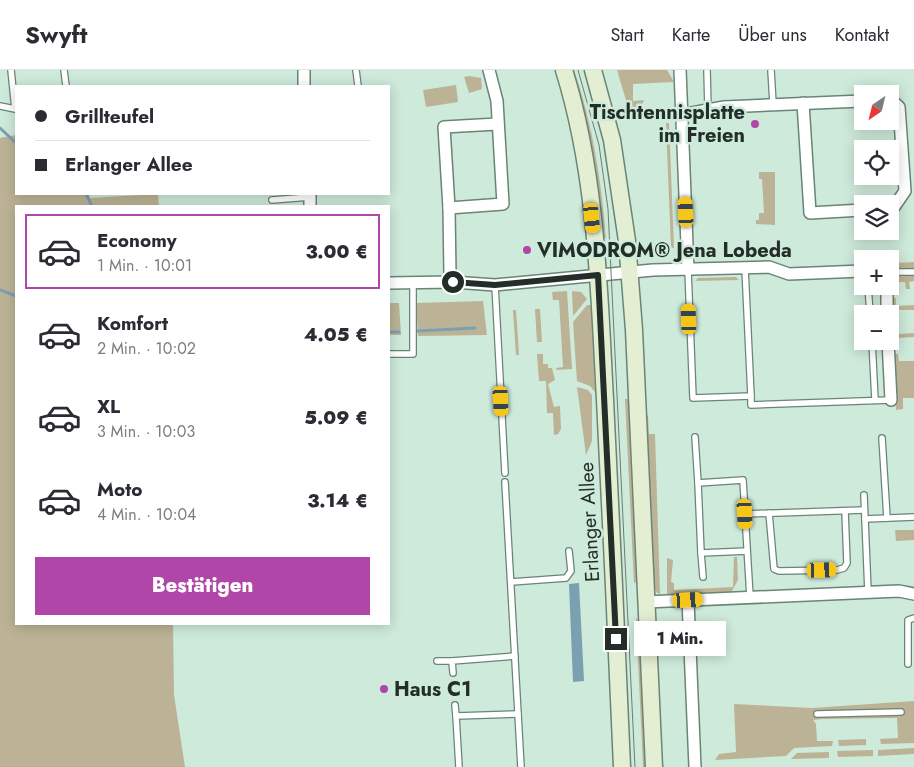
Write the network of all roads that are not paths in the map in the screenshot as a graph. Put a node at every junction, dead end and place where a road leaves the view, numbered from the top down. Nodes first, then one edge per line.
1 (11, 70) edge
2 (64, 70) edge
3 (304, 70) edge
4 (356, 70) edge
5 (489, 70) edge
6 (564, 70) edge
7 (593, 70) edge
8 (680, 70) edge
9 (707, 70) edge
10 (771, 70) edge
11 (66, 85) edge
12 (304, 85) edge
13 (358, 85) edge
14 (15, 101) edge
15 (854, 101) edge
16 (803, 103) junction
17 (773, 104) junction
18 (0, 106) edge
19 (899, 107) edge
20 (15, 109) edge
21 (708, 109) junction
22 (682, 115) junction
23 (497, 124) junction
24 (310, 199) edge
25 (272, 200) dead end
26 (899, 200) edge
27 (449, 208) junction
28 (854, 210) edge
29 (745, 268) junction
30 (688, 270) junction
31 (854, 271) edge
32 (630, 272) junction
33 (899, 272) edge
34 (914, 272) edge
35 (450, 275) dead end
36 (598, 275) junction
37 (413, 282) junction
38 (390, 283) edge
39 (495, 285) junction
40 (872, 350) edge
41 (888, 350) edge
42 (390, 354) edge
43 (751, 396) junction
44 (875, 400) junction
45 (891, 400) joint
46 (695, 437) dead end
47 (882, 438) dead end
48 (505, 473) dead end
49 (505, 482) dead end
50 (698, 483) junction
51 (864, 495) dead end
52 (845, 510) junction
53 (864, 510) junction
54 (745, 514) junction
55 (769, 514) junction
56 (914, 517) edge
57 (886, 518) junction
58 (865, 519) junction
59 (569, 551) dead end
60 (747, 551) junction
61 (701, 553) junction
62 (703, 577) dead end
63 (511, 582) junction
64 (868, 592) junction
65 (914, 594) edge
66 (750, 597) junction
67 (688, 600) junction
68 (646, 602) junction
69 (914, 618) edge
70 (515, 656) junction
71 (437, 661) dead end
72 (452, 661) junction
73 (908, 664) dead end
74 (454, 673) dead end
75 (455, 705) dead end
76 (901, 712) dead end
77 (518, 714) junction
78 (817, 714) dead end
79 (456, 716) junction
80 (459, 767) edge
81 (521, 767) edge
82 (622, 767) edge
83 (654, 767) edge
84 (695, 767) edge

1 - 14 lane
2 - 11 lane
3 - 12 street
4 - 13 lane
5 - 23 street
6 - 36 main road, Erlanger Allee
7 - 32 main road
8 - 22 street
9 - 21 lane
10 - 17 lane
15 - 16 street
16 - 17 street
16 - 28 street
17 - 21 street
18 - 20 lane
19 - 26 street
21 - 22 street
22 - 30 street
23 - 27 street
23 - 27 street
24 - 25 lane
27 - 35 street
29 - 30 street
29 - 31 street
29 - 43 lane
30 - 32 street
30 - 43 lane
32 - 36 street
32 - 68 main road
33 - 34 lane
36 - 39 street
36 - 82 main road, Erlanger Allee
37 - 38 street
37 - 39 street
37 - 42 lane
39 - 48 lane
40 - 44 lane
41 - 45 street
43 - 44 lane
44 - 45 lane
46 - 50 lane
47 - 57 lane
49 - 63 lane
50 - 54 lane
50 - 61 lane
51 - 53 lane
52 - 53 lane
52 - 55 lane
52 - 55 lane
53 - 58 lane
54 - 55 lane
54 - 60 lane
56 - 57 lane
57 - 58 lane
58 - 64 lane
59 - 63 lane
60 - 61 lane
60 - 66 lane
61 - 62 lane
63 - 70 lane
64 - 65 street
64 - 66 street
66 - 67 street
67 - 68 street
67 - 84 street
68 - 83 main road
69 - 73 lane
70 - 72 lane
70 - 77 lane
71 - 72 lane
72 - 74 lane
75 - 79 lane
76 - 78 lane
77 - 79 lane
77 - 81 lane
79 - 80 lane

